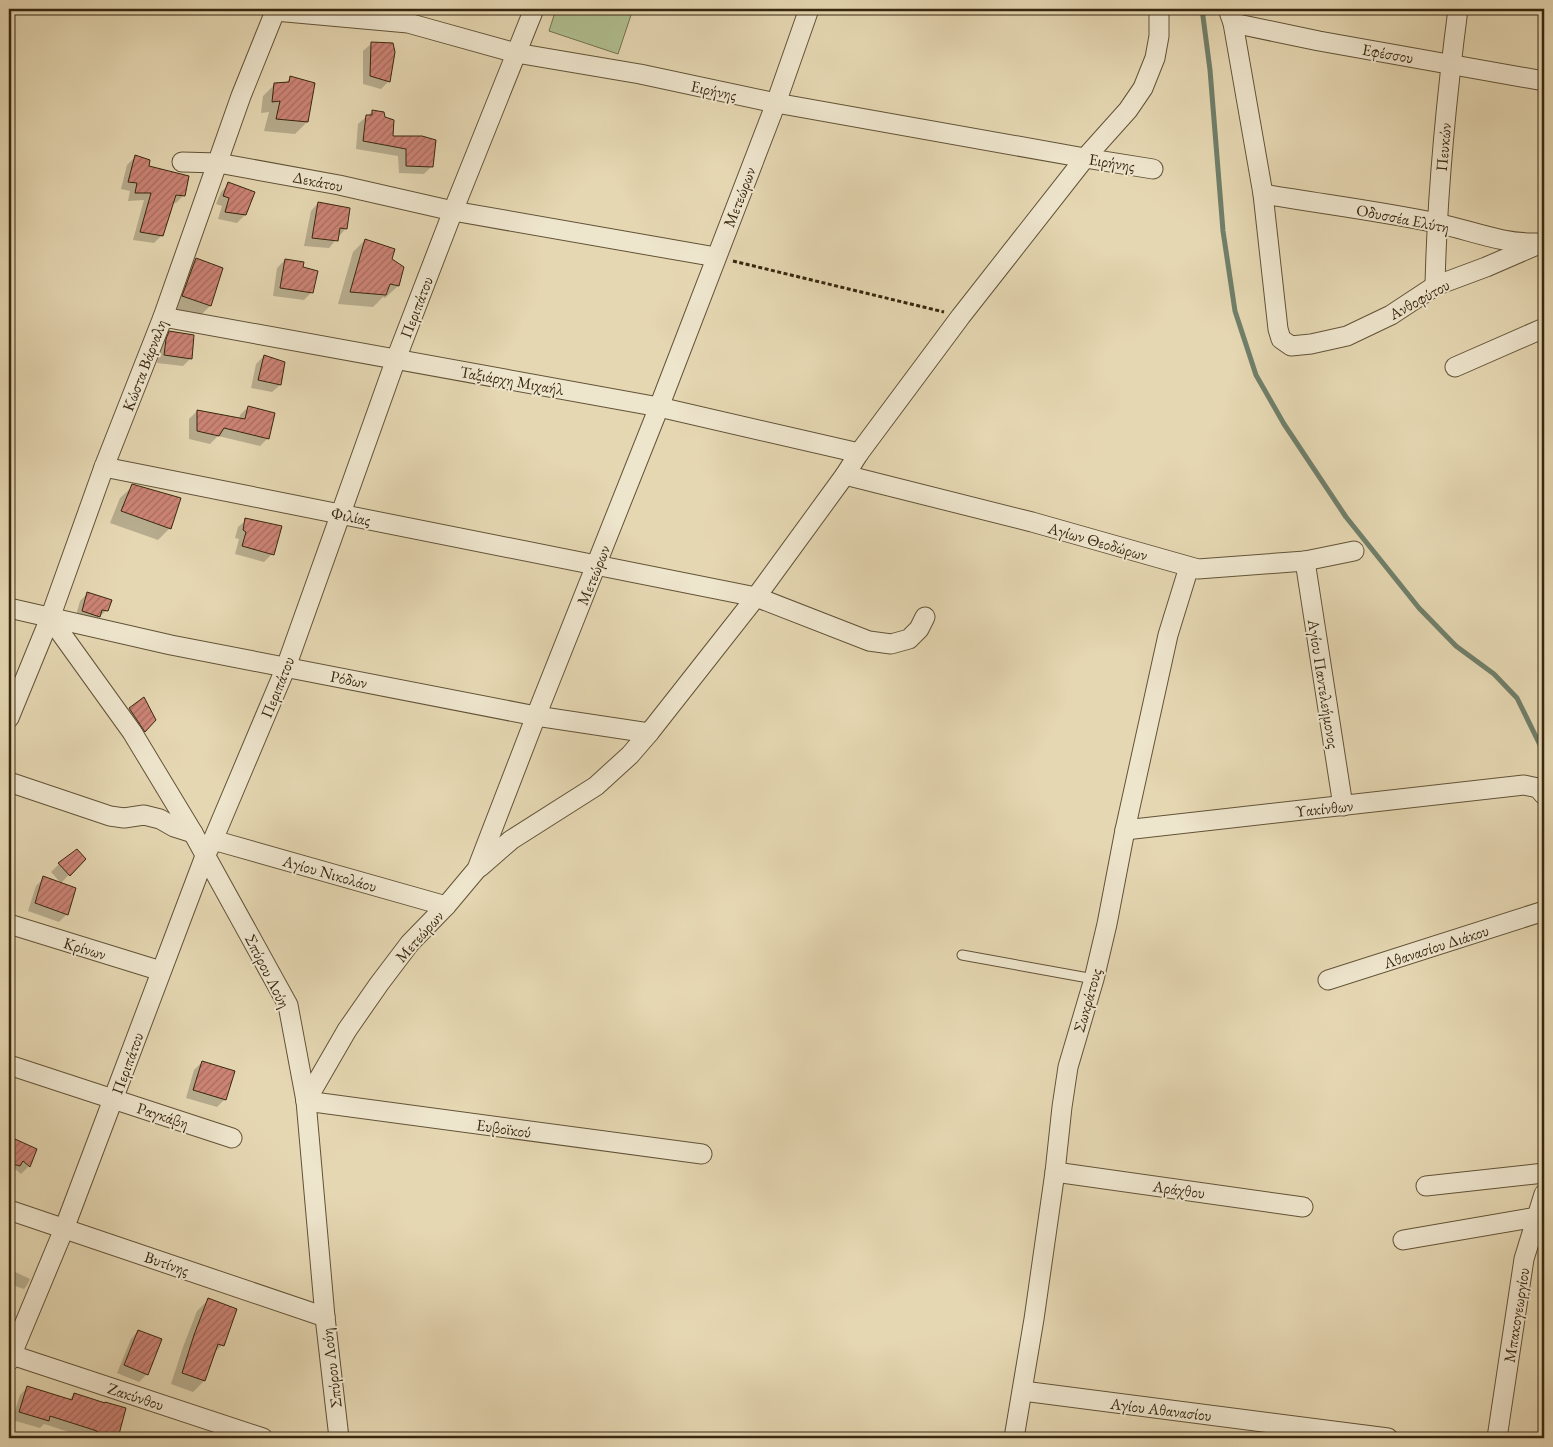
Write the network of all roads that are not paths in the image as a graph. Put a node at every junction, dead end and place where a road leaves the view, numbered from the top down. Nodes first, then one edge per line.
1 (534, 9) edge
2 (809, 9) edge
3 (1158, 9) edge
4 (1458, 9) edge
5 (275, 10) edge
6 (1231, 16) edge
7 (516, 53) junction
8 (1451, 64) junction
9 (1544, 81) edge
10 (776, 103) junction
11 (1085, 158) junction
12 (182, 162) dead end
13 (218, 163) junction
14 (1153, 169) dead end
15 (1263, 194) junction
16 (453, 211) junction
17 (1437, 223) junction
18 (1543, 242) edge
19 (716, 257) junction
20 (1435, 286) junction
21 (163, 317) junction
22 (1544, 328) edge
23 (396, 359) junction
24 (1455, 367) dead end
25 (659, 407) junction
26 (859, 452) junction
27 (104, 467) junction
28 (846, 475) junction
29 (341, 514) junction
30 (1354, 551) dead end
31 (1305, 561) junction
32 (597, 566) junction
33 (1189, 567) junction
34 (756, 597) junction
35 (9, 608) edge
36 (924, 617) dead end
37 (50, 618) junction
38 (286, 667) junction
39 (536, 716) junction
40 (9, 718) edge
41 (649, 733) junction
42 (9, 782) edge
43 (1544, 795) edge
44 (1343, 806) junction
45 (1125, 830) junction
46 (193, 833) junction
47 (209, 848) junction
48 (478, 869) junction
49 (446, 906) junction
50 (1544, 911) edge
51 (9, 924) edge
52 (962, 955) dead end
53 (161, 971) junction
54 (1094, 979) junction
55 (1328, 980) dead end
56 (9, 1065) edge
57 (114, 1099) junction
58 (306, 1101) junction
59 (232, 1138) dead end
60 (702, 1154) dead end
61 (1055, 1172) junction
62 (1544, 1173) edge
63 (1426, 1186) dead end
64 (1544, 1194) edge
65 (1303, 1207) dead end
66 (9, 1210) edge
67 (1537, 1217) junction
68 (64, 1229) junction
69 (1403, 1240) dead end
70 (325, 1317) junction
71 (10, 1357) edge
72 (1023, 1391) junction
73 (263, 1438) edge
74 (339, 1438) edge
75 (1014, 1438) edge
76 (1388, 1438) edge
77 (1497, 1438) edge

1 - 7 street, Περιπάτου
2 - 10 street, Μετεώρων
3 - 11 street
4 - 8 street, Πευκών
5 - 7 street, Ειρήνης
5 - 13 street, Κώστα Βάρναλη
6 - 8 street, Εφέσσου
6 - 15 street
7 - 10 street, Ειρήνης
7 - 16 street, Περιπάτου
8 - 9 street, Εφέσσου
8 - 17 street, Πευκών
10 - 11 street, Ειρήνης
10 - 19 street, Μετεώρων
11 - 14 street, Ειρήνης
11 - 26 street
12 - 13 street, Δεκάτου
13 - 16 street, Δεκάτου
13 - 21 street, Κώστα Βάρναλη
15 - 17 street, Οδυσσέα Ελύτη
15 - 20 street, Ανθοφύτου
16 - 19 street, Δεκάτου
16 - 23 street, Περιπάτου
17 - 18 street, Οδυσσέα Ελύτη
17 - 20 street, Πευκών
18 - 20 street, Ανθοφύτου
19 - 25 street, Μετεώρων
21 - 23 street, Ταξιάρχη Μιχαήλ
21 - 27 street, Κώστα Βάρναλη
22 - 24 street
23 - 25 street, Ταξιάρχη Μιχαήλ
23 - 29 street, Περιπάτου
25 - 26 street, Ταξιάρχη Μιχαήλ
25 - 32 street, Μετεώρων
26 - 28 street
27 - 29 street, Φιλίας
27 - 37 street, Κώστα Βάρναλη
28 - 33 street, Αγίων Θεοδώρων
28 - 34 street
29 - 32 street, Φιλίας
29 - 38 street, Περιπάτου
30 - 31 street, Αγίων Θεοδώρων
31 - 33 street, Αγίων Θεοδώρων
31 - 44 street, Αγίου Παντελεήμονος
32 - 34 street, Φιλίας
32 - 39 street, Μετεώρων
33 - 45 street, Σωκράτους
34 - 36 street, Φιλίας
34 - 41 street
35 - 37 street, Ρόδων
37 - 38 street, Ρόδων
37 - 40 street, Κώστα Βάρναλη
37 - 46 street, Σπύρου Λούη
38 - 39 street, Ρόδων
38 - 47 street, Περιπάτου
39 - 41 street, Ρόδων
39 - 48 street, Μετεώρων
41 - 48 street
42 - 46 street
43 - 44 street, Υακίνθων
44 - 45 street, Υακίνθων
45 - 54 street, Σωκράτους
46 - 47 street, Σπύρου Λούη
47 - 49 street, Αγίου Νικολάου
47 - 53 street, Περιπάτου
47 - 58 street, Σπύρου Λούη
48 - 49 street, Μετεώρων
49 - 58 street, Μετεώρων
50 - 55 street, Αθανασίου Διάκου
51 - 53 street, Κρίνων
52 - 54 lane
53 - 57 street, Περιπάτου
54 - 61 street, Σωκράτους
56 - 57 street, Ραγκάβη
57 - 59 street, Ραγκάβη
57 - 68 street, Περιπάτου
58 - 60 street, Ευβοϊκού
58 - 70 street, Σπύρου Λούη
61 - 65 street, Αράχθου
61 - 72 street, Σωκράτους
62 - 63 street
64 - 67 street, Μπακογεωργίου
66 - 68 street, Βυτίνης
67 - 69 street
67 - 77 street, Μπακογεωργίου
68 - 70 street, Βυτίνης
68 - 71 street, Περιπάτου
70 - 74 street, Σπύρου Λούη
71 - 73 street, Ζακύνθου
72 - 75 street, Σωκράτους
72 - 76 street, Αγίου Αθανασίου

